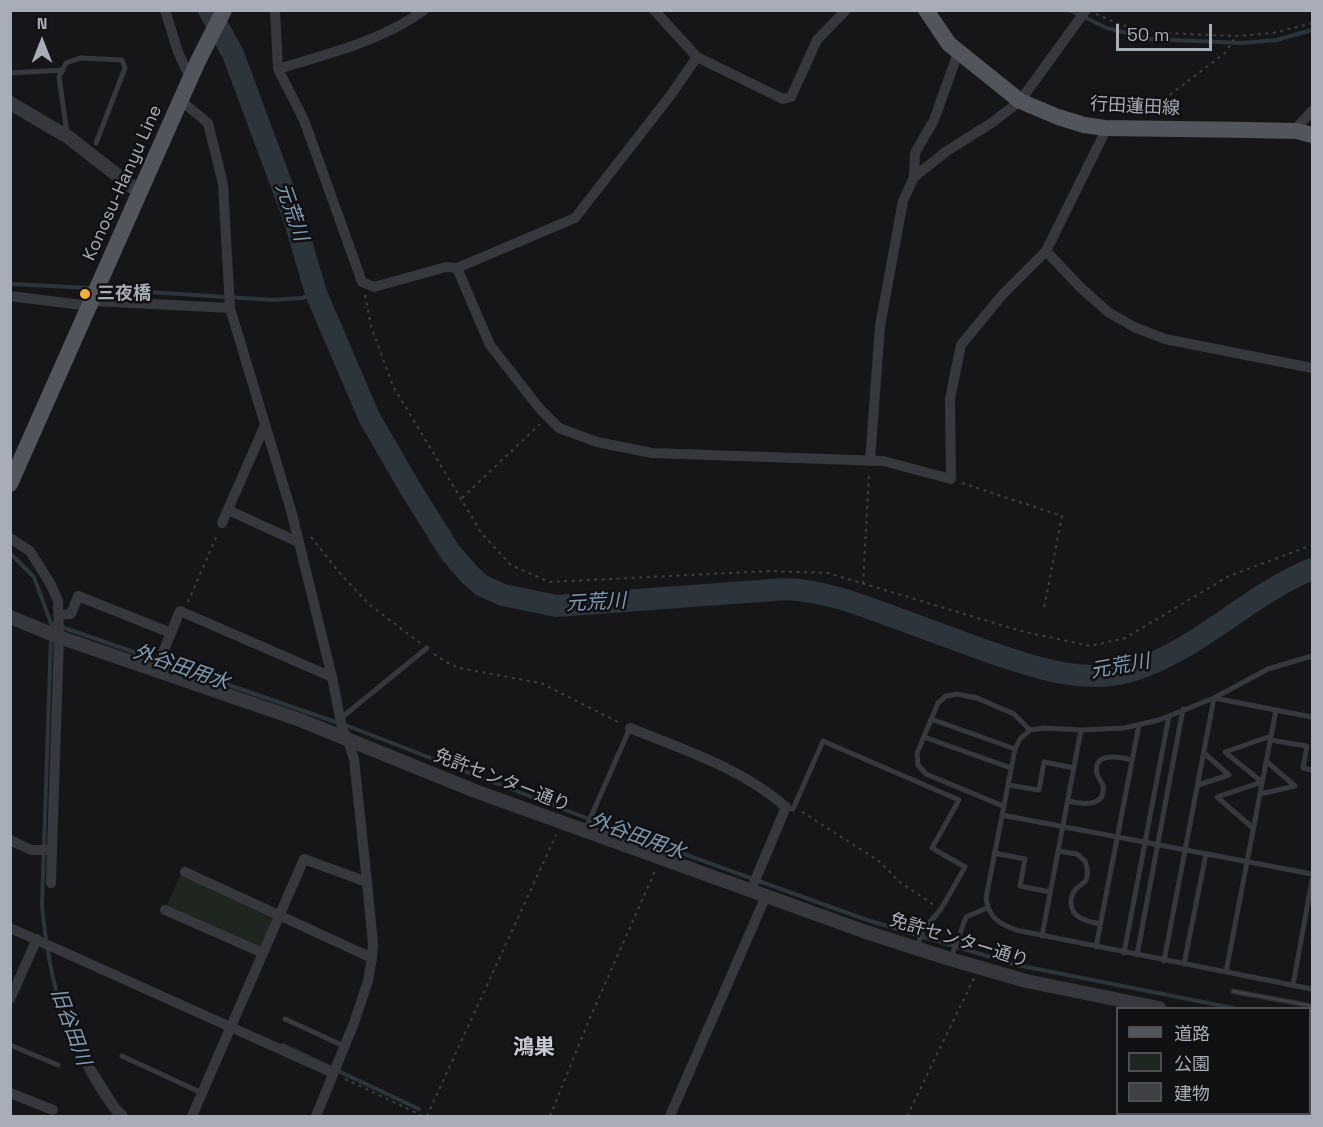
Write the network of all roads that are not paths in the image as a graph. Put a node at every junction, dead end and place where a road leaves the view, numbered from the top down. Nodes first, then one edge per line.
1 (165, 10) edge
2 (224, 10) edge
3 (274, 10) edge
4 (424, 10) edge
5 (654, 10) edge
6 (846, 10) edge
7 (926, 10) edge
8 (1087, 10) edge
9 (958, 52) junction
10 (697, 57) junction
11 (278, 69) junction
12 (63, 70) junction
13 (10, 73) edge
14 (190, 78) junction
15 (180, 100) junction
16 (1020, 101) junction
17 (10, 103) edge
18 (1312, 111) edge
19 (1106, 128) junction
20 (1305, 133) edge
21 (68, 137) junction
22 (96, 143) dead end
23 (914, 177) junction
24 (139, 192) junction
25 (1046, 250) junction
26 (457, 268) junction
27 (10, 296) edge
28 (92, 304) junction
29 (230, 308) junction
30 (1312, 368) edge
31 (266, 425) junction
32 (870, 461) junction
33 (11, 484) edge
34 (228, 510) junction
35 (222, 523) road end
36 (10, 538) edge
37 (298, 542) junction
38 (58, 615) junction
39 (10, 617) edge
40 (171, 633) junction
41 (59, 637) junction
42 (427, 648) road end
43 (1312, 656) edge
44 (155, 671) junction
45 (332, 677) junction
46 (1214, 698) junction
47 (1184, 709) junction
48 (1276, 710) junction
49 (1169, 716) junction
50 (1312, 717) edge
51 (341, 718) junction
52 (931, 719) junction
53 (1139, 724) junction
54 (630, 728) joint
55 (1030, 730) junction
56 (1081, 730) junction
57 (924, 737) junction
58 (348, 738) junction
59 (1271, 738) junction
60 (1015, 748) junction
61 (1204, 753) junction
62 (1132, 760) junction
63 (1266, 761) junction
64 (1011, 768) junction
65 (1074, 768) junction
66 (1312, 770) edge
67 (1262, 782) junction
68 (1008, 785) junction
69 (1198, 785) junction
70 (1260, 794) junction
71 (1068, 801) junction
72 (1003, 806) junction
73 (790, 808) junction
74 (1002, 815) junction
75 (1063, 827) junction
76 (1253, 828) junction
77 (584, 831) junction
78 (1117, 837) junction
79 (10, 840) edge
80 (1145, 842) junction
81 (1158, 845) junction
82 (52, 850) junction
83 (1185, 850) junction
84 (1058, 851) junction
85 (994, 853) junction
86 (1206, 854) junction
87 (1247, 862) junction
88 (184, 872) dead end
89 (1312, 874) edge
90 (1312, 880) edge
91 (368, 882) junction
92 (51, 884) dead end
93 (751, 890) junction
94 (1050, 892) junction
95 (766, 896) junction
96 (987, 908) junction
97 (165, 910) dead end
98 (280, 916) junction
99 (1100, 924) junction
100 (10, 928) edge
101 (1042, 936) junction
102 (37, 939) junction
103 (1096, 947) junction
104 (917, 948) junction
105 (263, 953) junction
106 (1124, 953) junction
107 (1137, 955) junction
108 (372, 958) junction
109 (950, 959) junction
110 (1164, 960) junction
111 (1184, 964) junction
112 (1226, 972) junction
113 (1293, 985) junction
114 (1312, 989) edge
115 (10, 999) edge
116 (1154, 1007) edge
117 (285, 1020) dead end
118 (231, 1027) junction
119 (10, 1045) edge
120 (344, 1046) junction
121 (122, 1056) dead end
122 (58, 1065) dead end
123 (91, 1070) dead end
124 (333, 1073) junction
125 (10, 1092) edge
126 (202, 1093) junction
127 (53, 1110) dead end
128 (122, 1116) edge
129 (192, 1116) edge
130 (316, 1116) edge
131 (670, 1116) edge

1 - 14 street
2 - 14 main road, Konosu-Hanyu Line
3 - 11 street
4 - 11 street
5 - 10 street
6 - 10 street
7 - 9 main road, 行田蓮田線
8 - 16 street
9 - 16 main road, 行田蓮田線
9 - 23 street
10 - 26 street
11 - 26 street
12 - 13 lane
12 - 21 lane
12 - 22 lane
14 - 15 main road, Konosu-Hanyu Line
15 - 24 main road, Konosu-Hanyu Line
15 - 29 street
16 - 19 main road, 行田蓮田線
16 - 23 street
17 - 21 street
18 - 20 street
19 - 20 main road, 行田蓮田線
19 - 25 street
21 - 24 street
23 - 32 street
24 - 28 main road, Konosu-Hanyu Line
25 - 30 street
25 - 32 street
26 - 32 street
27 - 28 street
28 - 29 street
28 - 33 main road, Konosu-Hanyu Line
29 - 31 street
31 - 34 street
31 - 37 street
34 - 35 street
34 - 37 street
36 - 38 street
37 - 45 street
38 - 40 street
38 - 41 street
39 - 41 street, 免許センター通り
40 - 44 street
40 - 45 street
41 - 44 street, 免許センター通り
41 - 82 street
42 - 51 lane
43 - 46 lane
44 - 58 street, 免許センター通り
45 - 51 street
46 - 47 lane
46 - 48 lane
46 - 61 lane
47 - 49 lane
47 - 81 lane
48 - 50 lane
48 - 59 lane
49 - 53 lane
49 - 80 lane
51 - 58 street
52 - 55 lane
52 - 57 lane
52 - 60 lane
53 - 56 lane
53 - 62 lane
54 - 73 street
54 - 77 lane
55 - 56 lane
55 - 60 lane
56 - 65 lane
57 - 64 lane
57 - 72 lane
58 - 77 street, 免許センター通り
58 - 91 street
59 - 63 lane
59 - 66 lane
59 - 67 lane
60 - 64 lane
61 - 69 lane
61 - 69 lane
62 - 71 lane
62 - 78 lane
63 - 67 lane
63 - 70 lane
64 - 68 lane
65 - 68 lane
65 - 71 lane
67 - 70 lane
67 - 76 lane
68 - 72 lane
69 - 83 lane
70 - 76 lane
71 - 75 lane
72 - 74 lane
73 - 93 street
73 - 104 lane
74 - 75 lane
74 - 85 lane
75 - 78 lane
75 - 84 lane
76 - 87 lane
77 - 93 street, 免許センター通り
78 - 80 lane
78 - 99 lane
79 - 82 street
80 - 81 lane
80 - 106 lane
81 - 83 lane
81 - 107 lane
82 - 92 street
83 - 86 lane
83 - 110 lane
84 - 94 lane
84 - 99 lane
85 - 94 lane
85 - 96 lane
86 - 87 lane
86 - 111 lane
87 - 89 lane
87 - 112 lane
88 - 98 street
90 - 113 lane
91 - 98 street
91 - 108 street
93 - 95 street, 免許センター通り
94 - 101 lane
95 - 104 street, 免許センター通り
95 - 131 street
96 - 101 lane
96 - 109 lane
97 - 105 street
98 - 105 street
98 - 108 street
99 - 103 lane
100 - 102 street
101 - 103 lane
102 - 115 street
102 - 118 street
103 - 106 lane
104 - 109 street, 免許センター通り
105 - 118 street
106 - 107 lane
107 - 110 lane
108 - 120 street
109 - 116 street, 免許センター通り
110 - 111 lane
111 - 112 lane
112 - 113 lane
113 - 114 lane
117 - 120 lane
118 - 124 street
118 - 126 street
119 - 122 lane
120 - 124 street
121 - 126 lane
123 - 128 street
124 - 130 street
125 - 127 street
126 - 129 street

